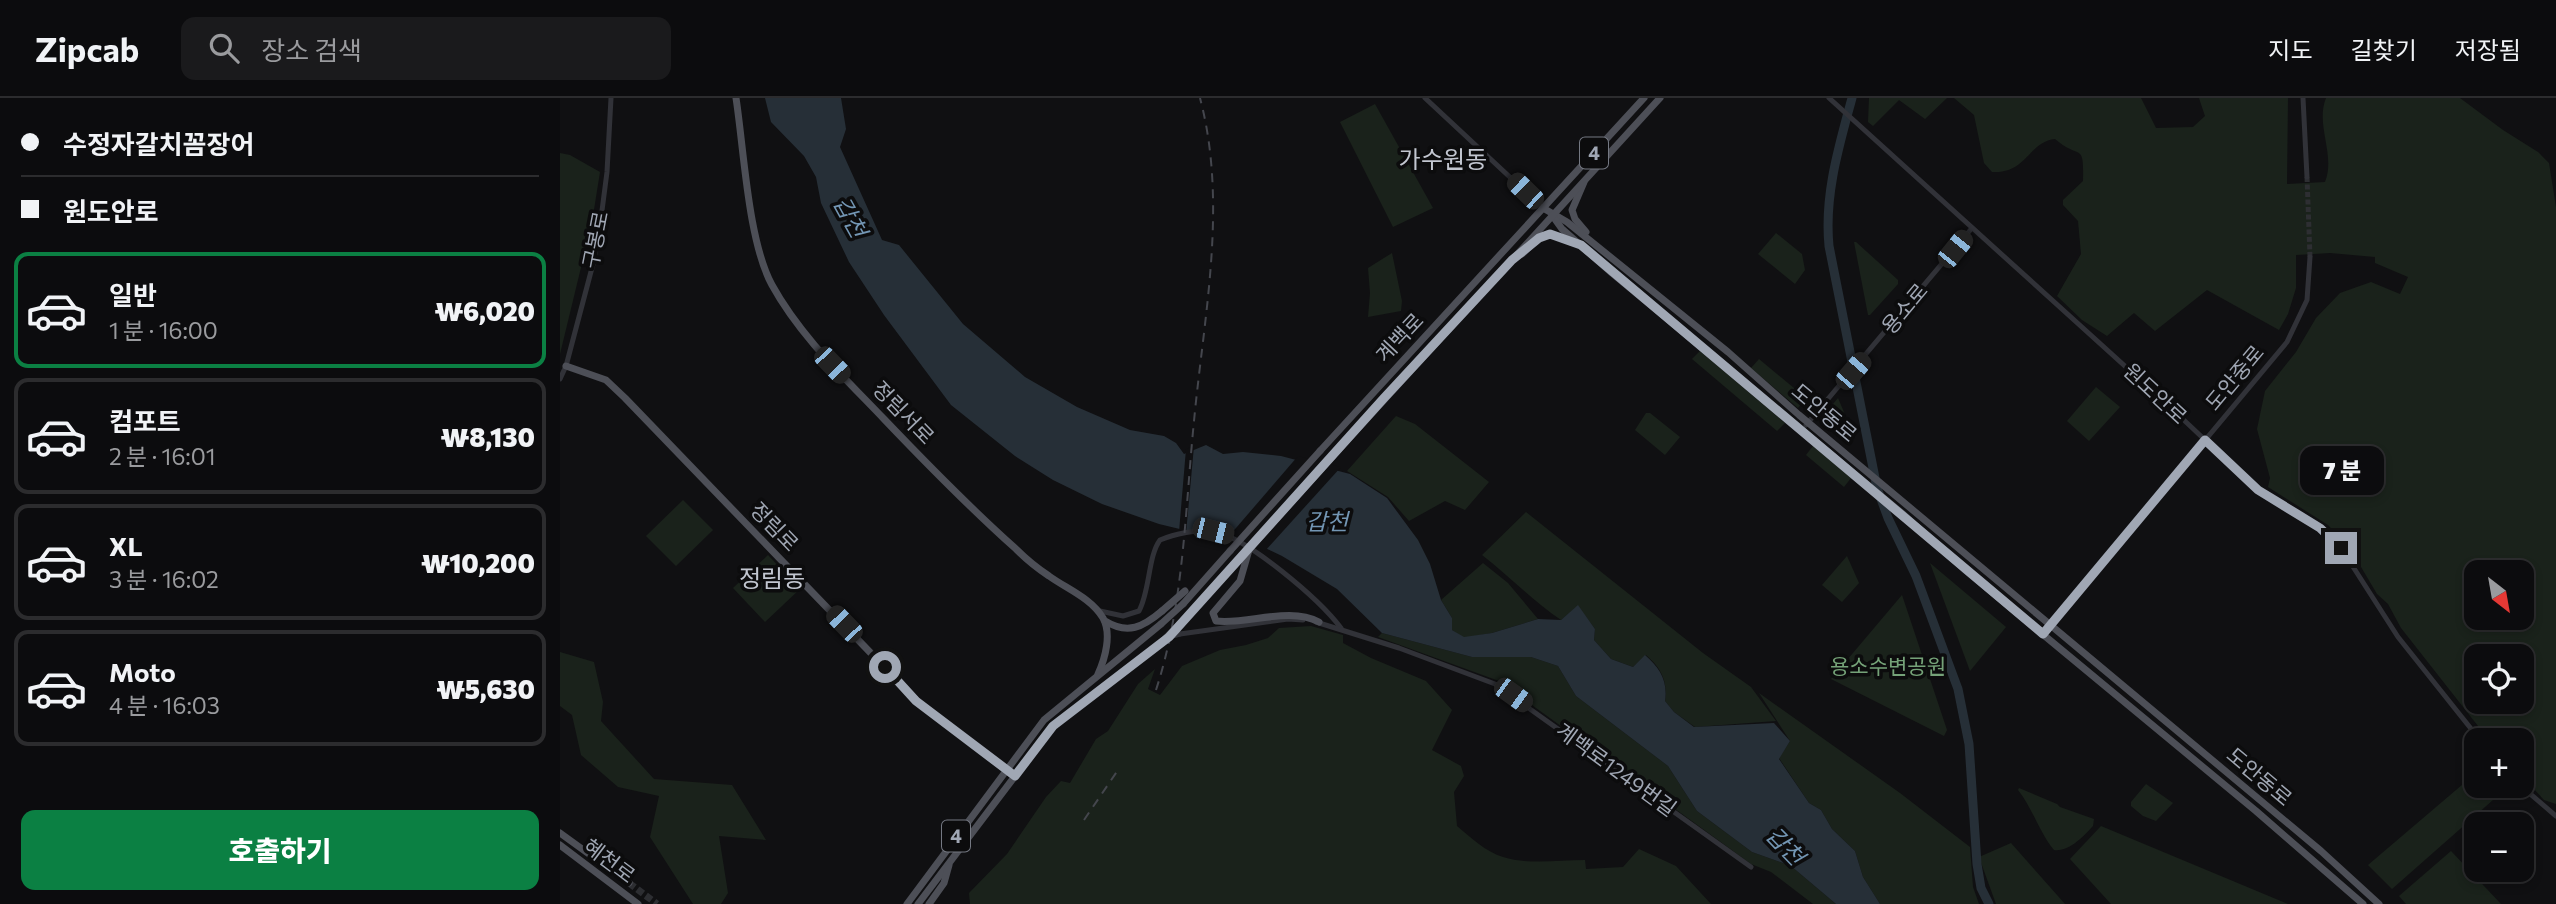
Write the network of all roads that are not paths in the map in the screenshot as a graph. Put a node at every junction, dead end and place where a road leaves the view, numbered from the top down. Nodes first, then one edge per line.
1 (611, 98) edge
2 (736, 98) edge
3 (1425, 98) edge
4 (1644, 98) edge
5 (1660, 98) edge
6 (2303, 98) edge
7 (1831, 100) edge
8 (2307, 177) tunnel mouth
9 (1586, 178) junction
10 (1543, 208) junction
11 (1552, 215) junction
12 (1972, 228) junction
13 (1594, 244) junction
14 (1581, 245) junction
15 (2310, 257) tunnel mouth
16 (1512, 260) junction
17 (566, 366) junction
18 (560, 379) edge
19 (1808, 423) junction
20 (1802, 430) junction
21 (2205, 440) junction
22 (1244, 558) junction
23 (1198, 588) junction
24 (1097, 610) junction
25 (1105, 621) junction
26 (1319, 622) junction
27 (2050, 626) junction
28 (1340, 628) junction
29 (2043, 634) junction
30 (1169, 637) junction
31 (1098, 674) junction
32 (2470, 728) edge
33 (1007, 769) junction
34 (1015, 776) junction
35 (2534, 797) edge
36 (2556, 816) edge
37 (560, 834) edge
38 (560, 845) edge
39 (951, 859) junction
40 (1751, 867) dead end
41 (629, 883) tunnel mouth
42 (638, 904) edge
43 (907, 904) edge
44 (918, 904) edge
45 (929, 904) edge
46 (2363, 904) edge
47 (2379, 904) edge

1 - 17 street, 구봉로
2 - 24 main road, 정림서로
3 - 10 street
4 - 10 main road, 계백로 / 4
5 - 9 main road, 계백로 / 4
6 - 8 street
7 - 12 street, 원도안로
9 - 11 main road, 계백로 / 4
9 - 13 main road
10 - 11 main road
10 - 23 main road, 계백로 / 4, bridge
11 - 13 main road, 도안동로
11 - 14 main road, 도안동로
11 - 16 main road, 계백로 / 4
12 - 19 street, 용소로
12 - 21 street, 원도안로
13 - 19 main road, 도안동로
14 - 16 main road
14 - 20 main road, 도안동로
15 - 21 street, 도안중로
16 - 22 main road, 계백로 / 4, bridge
17 - 18 street, 구봉로
17 - 33 main road, 정림로
19 - 20 street
19 - 27 main road, 도안동로
20 - 29 main road, 도안동로
21 - 27 street, 도안중로
21 - 32 street, 원도안로
22 - 26 main road
22 - 30 main road, 계백로 / 4, bridge
23 - 25 main road, bridge
23 - 31 main road, 계백로 / 4, bridge
24 - 25 main road, 정림서로
24 - 28 street
25 - 31 main road
26 - 28 street, 계백로1249번길
26 - 30 street, 계백로1249번길, bridge
27 - 29 main road, 도안중로
27 - 47 main road, 도안동로
28 - 40 street, 계백로1249번길
29 - 46 main road, 도안동로
30 - 34 main road, 계백로 / 4, bridge
31 - 33 main road, 4
33 - 34 main road, 정림로
33 - 43 main road, 4
34 - 39 main road, 계백로 / 4
35 - 36 street
37 - 41 main road
38 - 42 main road, 혜천로
39 - 44 main road, 계백로 / 4
39 - 45 main road

